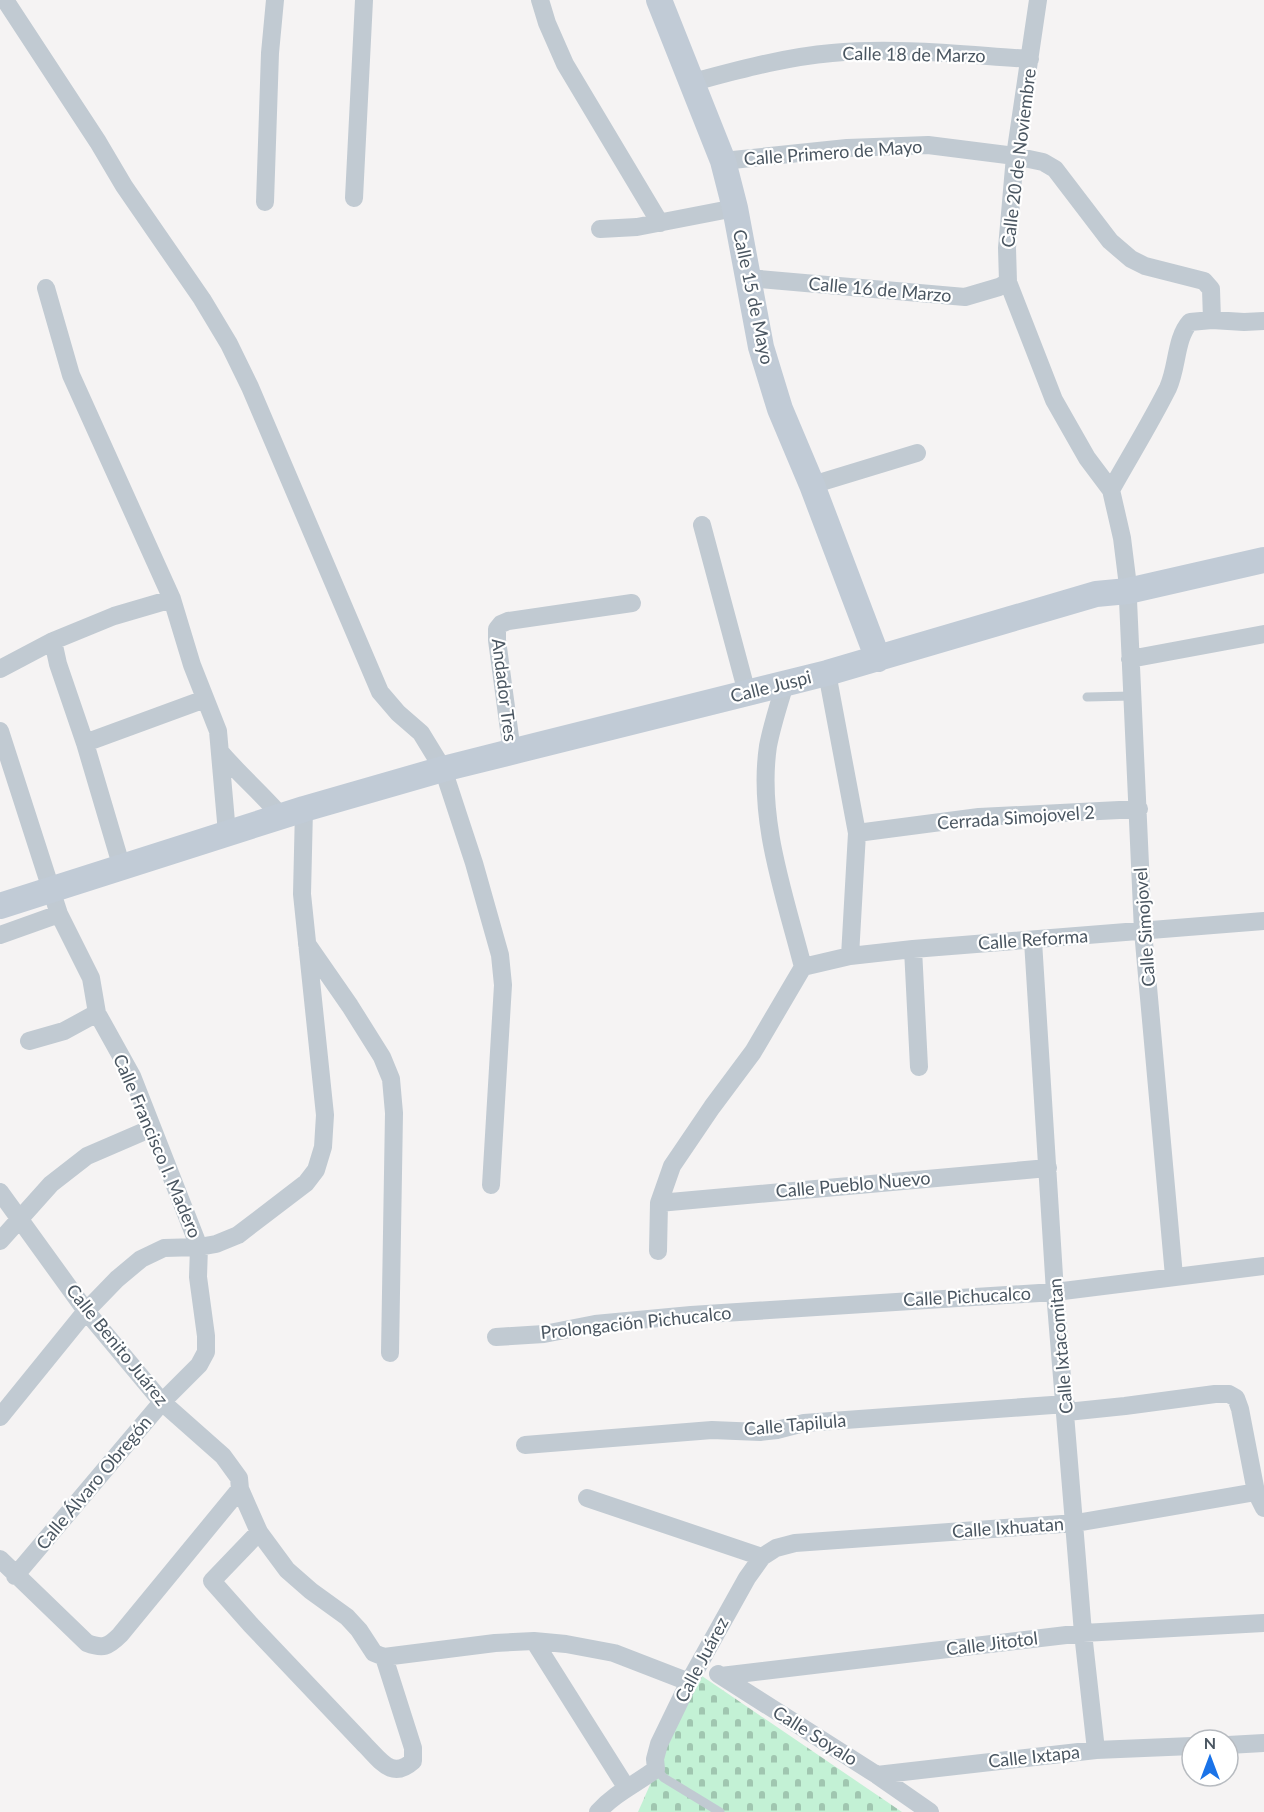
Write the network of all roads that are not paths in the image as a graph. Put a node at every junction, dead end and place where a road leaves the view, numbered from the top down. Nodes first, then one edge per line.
1 (4, 0) edge
2 (274, 0) edge
3 (364, 0) edge
4 (540, 0) edge
5 (659, 0) edge
6 (1038, 0) edge
7 (1030, 59) junction
8 (693, 82) junction
9 (1015, 156) junction
10 (723, 161) junction
11 (354, 198) dead end
12 (265, 202) dead end
13 (735, 208) junction
14 (660, 223) junction
15 (600, 229) dead end
16 (748, 278) junction
17 (1008, 282) junction
18 (46, 288) dead end
19 (1212, 320) junction
20 (1264, 321) edge
21 (917, 453) dead end
22 (812, 485) junction
23 (1111, 490) junction
24 (702, 525) dead end
25 (1264, 542) edge
26 (1264, 560) edge
27 (1128, 585) junction
28 (172, 599) junction
29 (632, 603) dead end
30 (1264, 634) edge
31 (53, 641) junction
32 (878, 659) junction
33 (1130, 659) junction
34 (0, 669) edge
35 (827, 673) junction
36 (785, 684) junction
37 (747, 693) junction
38 (1132, 696) junction
39 (1087, 697) dead end
40 (206, 699) junction
41 (0, 731) edge
42 (85, 743) junction
43 (512, 752) junction
44 (221, 753) junction
45 (443, 769) junction
46 (1138, 809) junction
47 (293, 812) junction
48 (227, 833) junction
49 (857, 833) junction
50 (122, 868) junction
51 (53, 889) junction
52 (0, 906) edge
53 (59, 914) junction
54 (1264, 921) edge
55 (1143, 931) junction
56 (0, 935) edge
57 (1033, 941) junction
58 (306, 943) junction
59 (913, 949) junction
60 (850, 956) junction
61 (803, 967) junction
62 (97, 1013) junction
63 (29, 1041) dead end
64 (918, 1067) dead end
65 (152, 1128) junction
66 (1048, 1168) junction
67 (491, 1185) dead end
68 (0, 1192) edge
69 (659, 1203) junction
70 (20, 1220) junction
71 (0, 1241) edge
72 (199, 1247) junction
73 (658, 1251) dead end
74 (1264, 1266) edge
75 (1174, 1276) junction
76 (1055, 1292) junction
77 (777, 1308) joint
78 (86, 1311) junction
79 (496, 1337) dead end
80 (390, 1353) dead end
81 (199, 1365) joint
82 (162, 1402) junction
83 (1066, 1408) junction
84 (0, 1417) edge
85 (525, 1445) dead end
86 (240, 1490) junction
87 (587, 1498) dead end
88 (1260, 1500) edge
89 (1076, 1523) junction
90 (259, 1532) junction
91 (762, 1557) junction
92 (0, 1559) edge
93 (15, 1576) junction
94 (1264, 1623) edge
95 (1083, 1634) junction
96 (534, 1641) junction
97 (384, 1657) junction
98 (699, 1663) junction
99 (721, 1677) junction
100 (689, 1682) junction
101 (1264, 1743) edge
102 (1240, 1744) edge
103 (1180, 1746) edge
104 (1096, 1750) junction
105 (656, 1769) junction
106 (877, 1775) junction
107 (626, 1787) junction
108 (598, 1812) edge
109 (720, 1812) edge
110 (930, 1812) edge

1 - 45 street
2 - 12 street
3 - 11 street
4 - 14 street
5 - 8 street, Calle 15 de Mayo
6 - 7 street, Calle 20 de Noviembre
7 - 8 street, Calle 18 de Marzo
7 - 9 street, Calle 20 de Noviembre
8 - 10 street, Calle 15 de Mayo
9 - 10 street, Calle Primero de Mayo
9 - 17 street, Calle 20 de Noviembre
9 - 19 street, Calle Primero de Mayo
10 - 13 street, Calle 15 de Mayo
13 - 14 street
13 - 16 street, Calle 15 de Mayo
14 - 15 street
16 - 17 street, Calle 16 de Marzo
16 - 22 street, Calle 15 de Mayo
17 - 23 street, Calle 20 de Noviembre
18 - 28 street
19 - 20 street
19 - 23 street
21 - 22 street
22 - 32 street, Calle 15 de Mayo
23 - 27 street, Calle 20 de Noviembre
24 - 37 street
25 - 27 street, Calle Juspi
26 - 27 street, Calle Juspi
27 - 32 street, Calle Juspi
27 - 33 street, Calle Simojovel
28 - 31 street
28 - 40 street
29 - 43 street, Andador Tres
30 - 33 street
31 - 34 street
31 - 42 street
32 - 35 street, Calle Juspi
33 - 38 street, Calle Simojovel
35 - 36 street, Calle Juspi
35 - 49 street
36 - 37 street, Calle Juspi
36 - 61 street
37 - 43 street, Calle Juspi
38 - 39 lane
38 - 46 street, Calle Simojovel
40 - 42 street
40 - 44 street
41 - 51 street, Calle Francisco I. Madero
42 - 50 street
43 - 45 street, Calle Juspi
44 - 47 street
44 - 48 street
45 - 47 street, Calle Juspi
45 - 67 street
46 - 49 street, Cerrada Simojovel 2
46 - 55 street, Calle Simojovel
47 - 48 street, Calle Juspi
47 - 58 street
48 - 50 street, Calle Juspi
49 - 60 street
50 - 51 street, Calle Juspi
51 - 52 street, Calle Juspi
51 - 53 street, Calle Francisco I. Madero
53 - 56 street
53 - 62 street, Calle Francisco I. Madero
54 - 55 street, Calle Reforma
55 - 57 street, Calle Reforma
55 - 75 street, Calle Simojovel
57 - 59 street, Calle Reforma
57 - 66 street, Calle Ixtacomitan
58 - 72 street
58 - 80 street
59 - 60 street, Calle Reforma
59 - 64 street
60 - 61 street, Calle Reforma
61 - 69 street
62 - 63 street
62 - 65 street, Calle Francisco I. Madero
65 - 70 street
65 - 72 street, Calle Francisco I. Madero
66 - 69 street, Calle Pueblo Nuevo
66 - 76 street, Calle Ixtacomitan
68 - 70 street, Calle Benito Juárez
69 - 73 street
70 - 71 street
70 - 78 street, Calle Benito Juárez
72 - 78 street
72 - 81 street, Calle Francisco I. Madero
74 - 75 street, Calle Pichucalco
75 - 76 street, Calle Pichucalco
76 - 77 street, Calle Pichucalco
76 - 83 street, Calle Ixtacomitan
77 - 79 street, Prolongación Pichucalco
78 - 82 street, Calle Benito Juárez
78 - 84 street
81 - 82 street, Calle Álvaro Obregón
82 - 86 street, Calle Benito Juárez
82 - 93 street, Calle Álvaro Obregón
83 - 85 street, Calle Tapilula
83 - 88 street, Calle Tapilula
83 - 89 street, Calle Ixtacomitan
86 - 90 street, Calle Benito Juárez
86 - 93 street
87 - 91 street
88 - 89 street, Calle Ixhuatan
89 - 91 street, Calle Ixhuatan
89 - 95 street, Calle Ixtacomitan
90 - 97 street, Calle Benito Juárez
90 - 97 street
91 - 98 street, Calle Juárez
92 - 93 street
94 - 95 street, Calle Jitotol
95 - 99 street, Calle Jitotol
95 - 104 street, Calle Ixtacomitan
96 - 97 street
96 - 100 street
96 - 107 street
98 - 99 street, Calle Soyalo
98 - 100 street, Calle Juárez
99 - 106 street, Calle Soyalo
100 - 105 street, Calle Juárez
101 - 102 street
103 - 104 street, Calle Ixtapa
104 - 106 street, Calle Ixtapa
105 - 107 street
105 - 109 lane
106 - 110 street, Calle Soyalo
107 - 108 street

